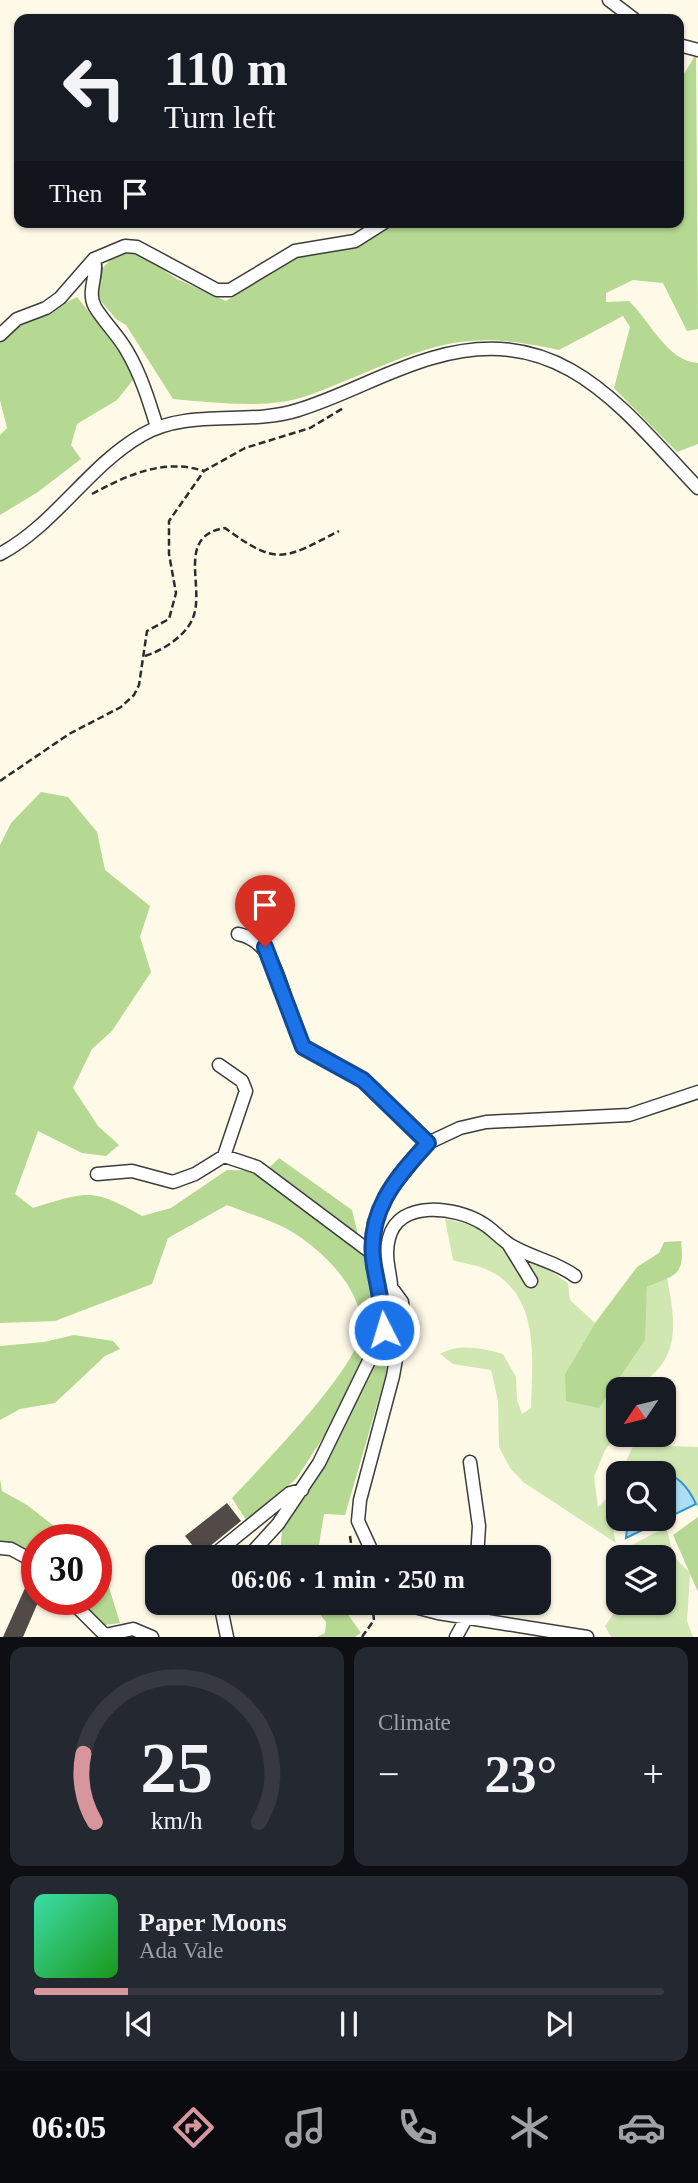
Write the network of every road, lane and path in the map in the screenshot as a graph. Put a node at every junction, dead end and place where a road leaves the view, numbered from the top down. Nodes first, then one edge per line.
1 (609, 0) edge
2 (627, 14) edge
3 (376, 228) edge
4 (94, 259) junction
5 (0, 335) edge
6 (346, 391) junction
7 (157, 427) junction
8 (204, 471) junction
9 (698, 488) edge
10 (76, 491) junction
11 (339, 531) dead end
12 (0, 554) edge
13 (144, 657) junction
14 (0, 781) edge
15 (238, 934) dead end
16 (219, 1065) dead end
17 (698, 1092) edge
18 (428, 1143) junction
19 (224, 1156) junction
20 (97, 1174) dead end
21 (509, 1245) junction
22 (373, 1254) junction
23 (575, 1276) dead end
24 (531, 1281) dead end
25 (394, 1291) junction
26 (384, 1330) junction
27 (470, 1462) dead end
28 (303, 1490) junction
29 (226, 1545) edge
30 (260, 1545) edge
31 (369, 1545) edge
32 (478, 1545) edge
33 (0, 1548) edge
34 (21, 1554) edge
35 (84, 1615) edge
36 (222, 1615) edge
37 (373, 1615) edge
38 (457, 1615) edge
39 (467, 1617) junction
40 (104, 1636) edge
41 (152, 1637) edge
42 (227, 1637) edge
43 (362, 1637) edge
44 (456, 1637) edge
45 (587, 1637) edge

1 - 2 street
3 - 4 street
4 - 5 street
4 - 7 street
6 - 7 street
6 - 8 path
6 - 9 street
7 - 10 street
8 - 10 path
8 - 13 path
10 - 12 street
11 - 13 path
13 - 14 path
15 - 18 street
16 - 19 street
17 - 18 street
18 - 22 street
19 - 20 street
19 - 22 street
21 - 23 street
21 - 24 street
21 - 25 street
22 - 26 street
25 - 26 street
25 - 31 street
26 - 28 street
27 - 32 street
28 - 29 street
28 - 30 street
33 - 34 street
35 - 40 street
36 - 42 street
37 - 43 path
38 - 39 street
39 - 44 street
39 - 45 street
40 - 41 street

